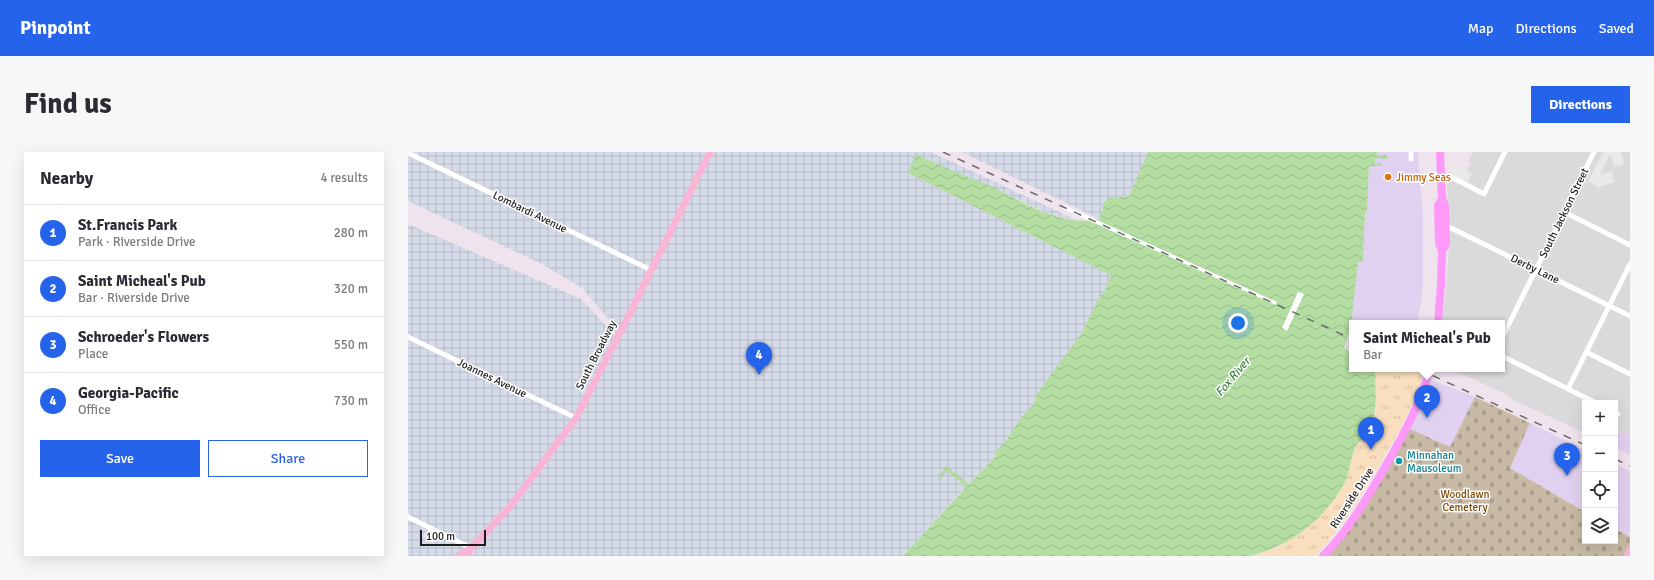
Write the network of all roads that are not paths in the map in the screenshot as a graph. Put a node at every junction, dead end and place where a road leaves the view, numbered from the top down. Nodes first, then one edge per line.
1 (710, 152) edge
2 (1411, 152) edge
3 (1440, 152) edge
4 (1505, 152) edge
5 (1594, 152) edge
6 (408, 153) edge
7 (1411, 159) dead end
8 (1441, 178) junction
9 (1564, 212) junction
10 (1442, 227) junction
11 (1630, 245) edge
12 (1630, 264) edge
13 (651, 270) junction
14 (1536, 270) junction
15 (1609, 306) junction
16 (1630, 316) edge
17 (1438, 320) edge
18 (1505, 332) edge
19 (408, 337) edge
20 (1586, 352) junction
21 (1505, 358) edge
22 (1429, 372) edge
23 (1630, 374) edge
24 (1568, 389) junction
25 (1590, 400) edge
26 (576, 418) junction
27 (408, 517) edge
28 (471, 548) junction
29 (1630, 550) edge
30 (458, 556) edge
31 (466, 556) edge
32 (1323, 556) edge
33 (1627, 556) edge

1 - 13 street, South Broadway
2 - 7 street
3 - 8 main road
4 - 8 street
5 - 9 street, South Jackson Street
6 - 13 street, Lombardi Avenue
8 - 10 main road
9 - 11 street
9 - 14 street, South Jackson Street
10 - 14 street, Derby Lane
10 - 17 main road
12 - 15 street
13 - 26 street, South Broadway
14 - 15 street, Derby Lane
14 - 18 street, South Jackson Street
15 - 16 street, Derby Lane
15 - 20 street
19 - 26 street, Joannes Avenue
20 - 23 street
20 - 24 street
21 - 24 street
22 - 32 main road, Riverside Drive
24 - 25 street
26 - 28 street, South Broadway
27 - 28 street
28 - 30 street, South Broadway
28 - 31 street, South Broadway
29 - 33 street

